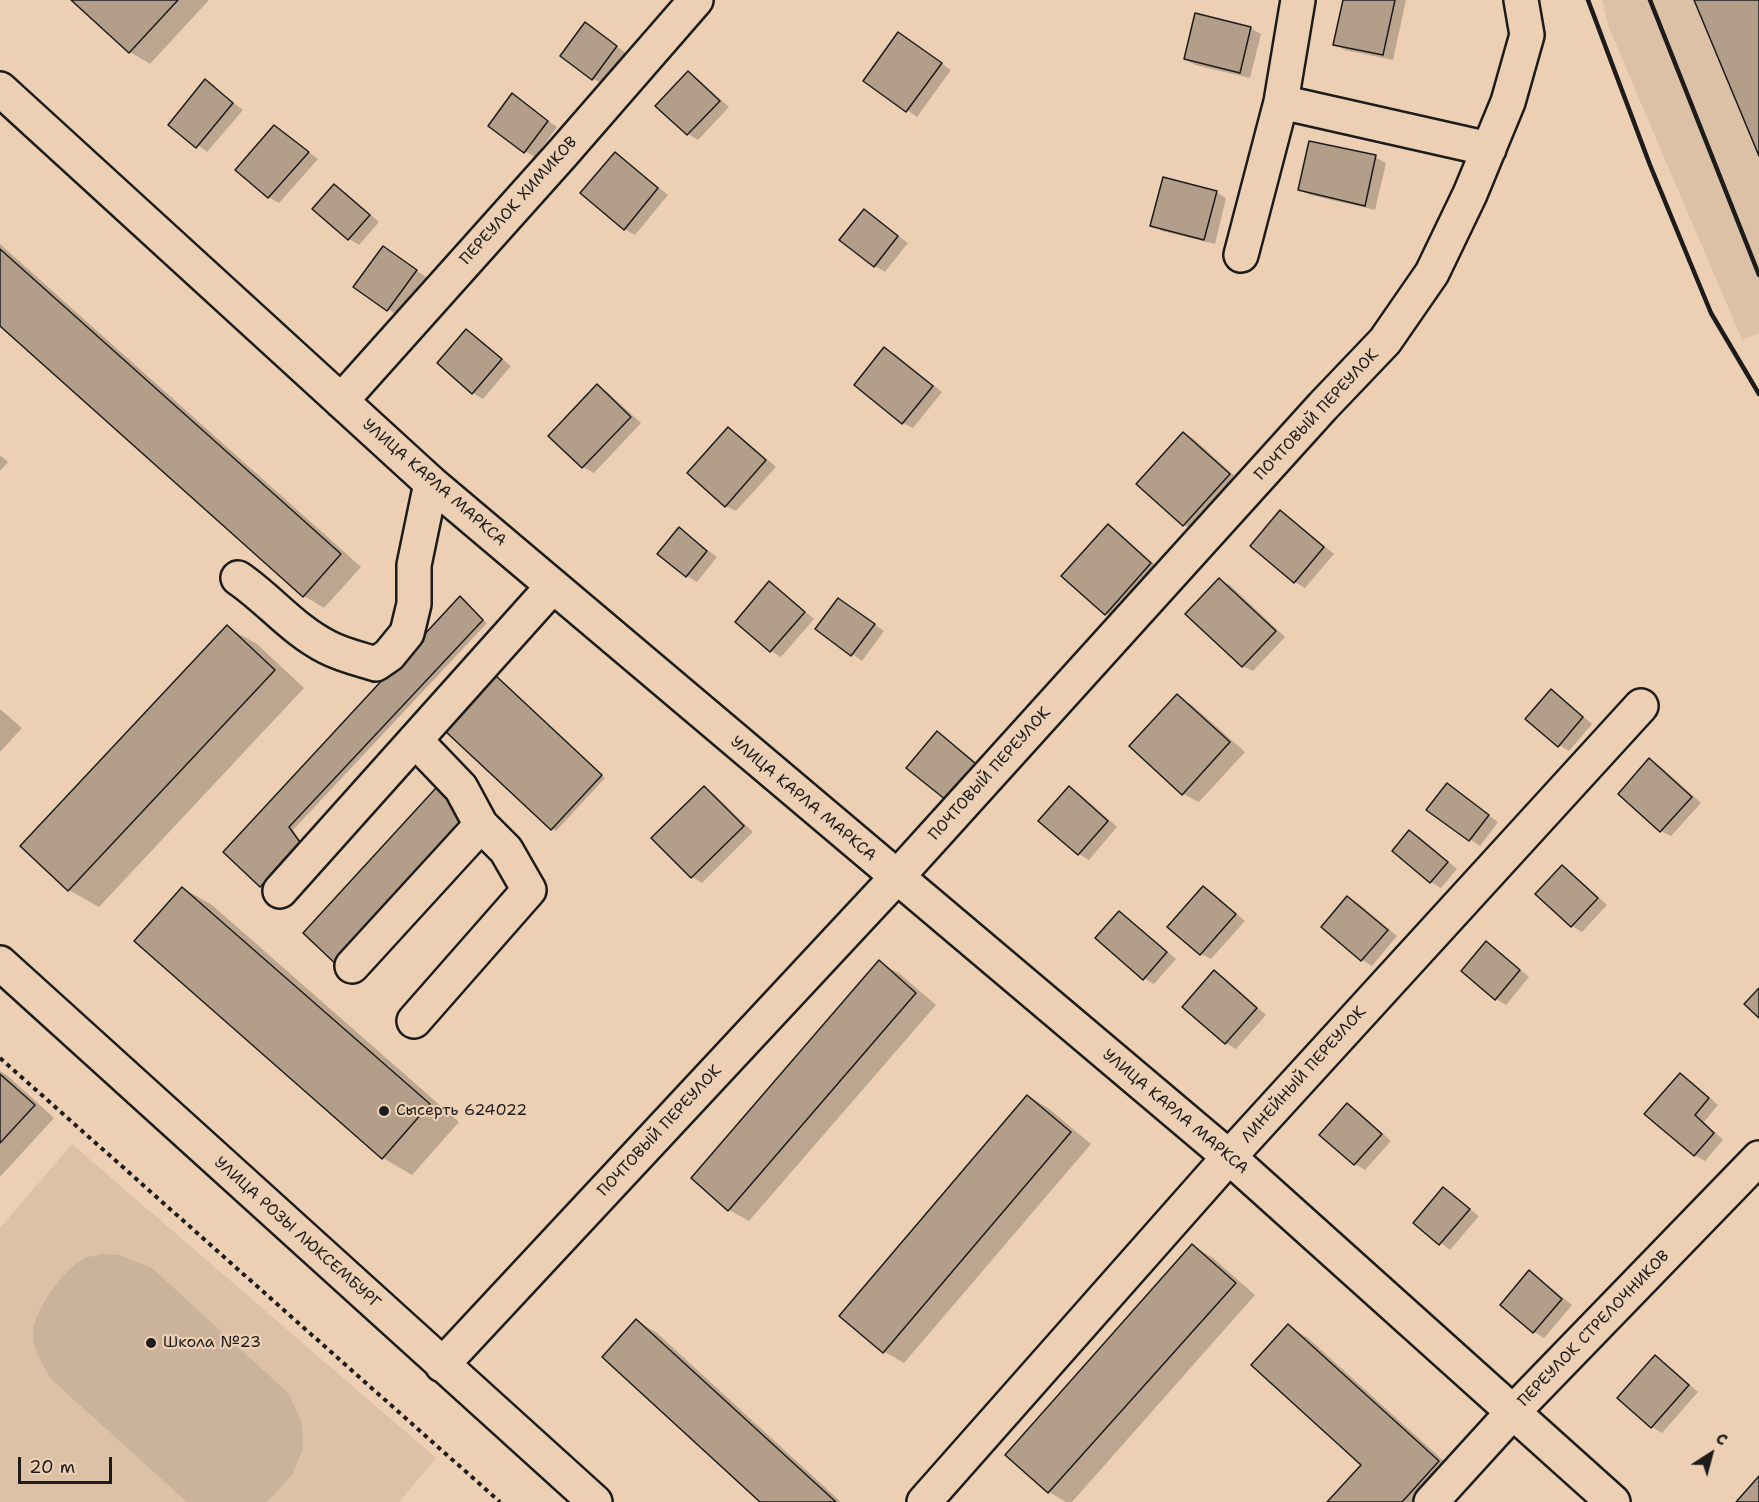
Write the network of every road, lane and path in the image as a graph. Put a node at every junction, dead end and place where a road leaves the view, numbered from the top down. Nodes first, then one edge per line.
1 (696, 0) edge
2 (1298, 0) edge
3 (1521, 0) edge
4 (0, 89) edge
5 (1281, 102) junction
6 (1489, 149) junction
7 (1241, 255) dead end
8 (341, 401) junction
9 (431, 483) junction
10 (238, 578) dead end
11 (553, 586) junction
12 (1641, 706) dead end
13 (415, 740) junction
14 (481, 825) junction
15 (896, 878) junction
16 (280, 891) dead end
17 (0, 963) edge
18 (352, 966) dead end
19 (414, 1022) dead end
20 (0, 1058) edge
21 (1229, 1157) junction
22 (1759, 1158) edge
23 (442, 1365) junction
24 (1512, 1413) junction
25 (500, 1502) edge
26 (595, 1502) edge
27 (924, 1502) edge
28 (1431, 1502) edge
29 (1613, 1502) edge

1 - 8 street, ПЕРЕУЛОК ХИМИКОВ
2 - 5 street
3 - 6 street, ПОЧТОВЫЙ ПЕРЕУЛОК
4 - 8 street, УЛИЦА КАРЛА МАРКСА
5 - 6 street
5 - 7 street
6 - 15 street, ПОЧТОВЫЙ ПЕРЕУЛОК
8 - 9 street, УЛИЦА КАРЛА МАРКСА
9 - 10 street
9 - 11 street, УЛИЦА КАРЛА МАРКСА
11 - 13 street
11 - 15 street, УЛИЦА КАРЛА МАРКСА
12 - 21 street, ЛИНЕЙНЫЙ ПЕРЕУЛОК
13 - 14 street
13 - 16 street
14 - 18 street
14 - 19 street
15 - 21 street, УЛИЦА КАРЛА МАРКСА
15 - 23 street, ПОЧТОВЫЙ ПЕРЕУЛОК
17 - 23 street, УЛИЦА РОЗЫ ЛЮКСЕМБУРГ
20 - 25 path
21 - 24 street, УЛИЦА КАРЛА МАРКСА
21 - 27 street, ЛИНЕЙНЫЙ ПЕРЕУЛОК
22 - 24 street, ПЕРЕУЛОК СТРЕЛОЧНИКОВ
23 - 26 street, УЛИЦА РОЗЫ ЛЮКСЕМБУРГ
24 - 28 street, ПЕРЕУЛОК СТРЕЛОЧНИКОВ
24 - 29 street, УЛИЦА КАРЛА МАРКСА

